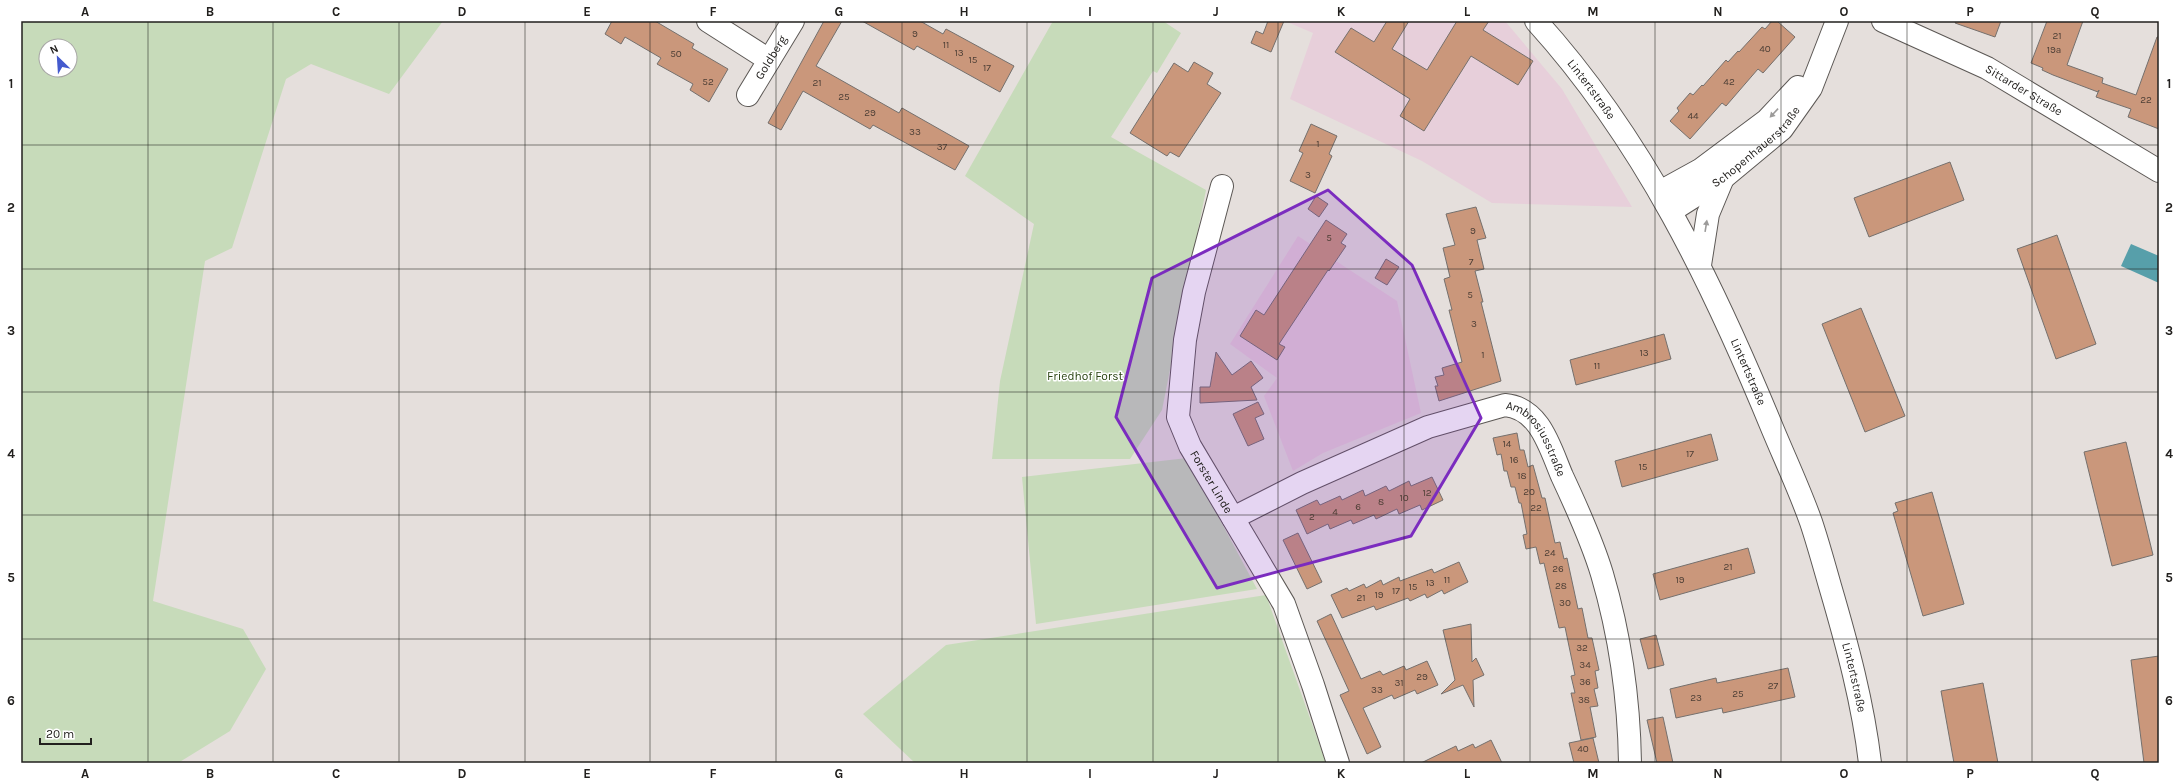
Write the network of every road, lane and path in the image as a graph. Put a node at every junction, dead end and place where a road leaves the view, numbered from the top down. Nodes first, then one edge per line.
1 (708, 21) edge
2 (793, 21) edge
3 (1536, 21) edge
4 (1837, 21) edge
5 (1883, 21) edge
6 (769, 60) junction
7 (1819, 64) junction
8 (748, 95) dead end
9 (2159, 171) edge
10 (1723, 178) junction
11 (1222, 186) dead end
12 (1660, 192) junction
13 (1671, 211) junction
14 (1700, 265) junction
15 (1233, 518) junction
16 (1338, 763) edge
17 (1630, 763) edge
18 (1870, 763) edge

1 - 6 street
2 - 6 street, Goldberg
3 - 12 street, Lintertstraße
4 - 7 street, Schopenhauerstraße
5 - 9 street, Sittarder Straße
6 - 8 street, Goldberg
7 - 10 street, Schopenhauerstraße
7 -> 12 street, Schopenhauerstraße
10 - 13 street, Schopenhauerstraße
14 -> 10 street
11 - 15 street, Forster Linde
12 - 13 street, Lintertstraße
13 - 14 street, Lintertstraße
14 - 18 street, Lintertstraße
15 - 16 street, Forster Linde
15 - 17 street, Ambrosiusstraße

